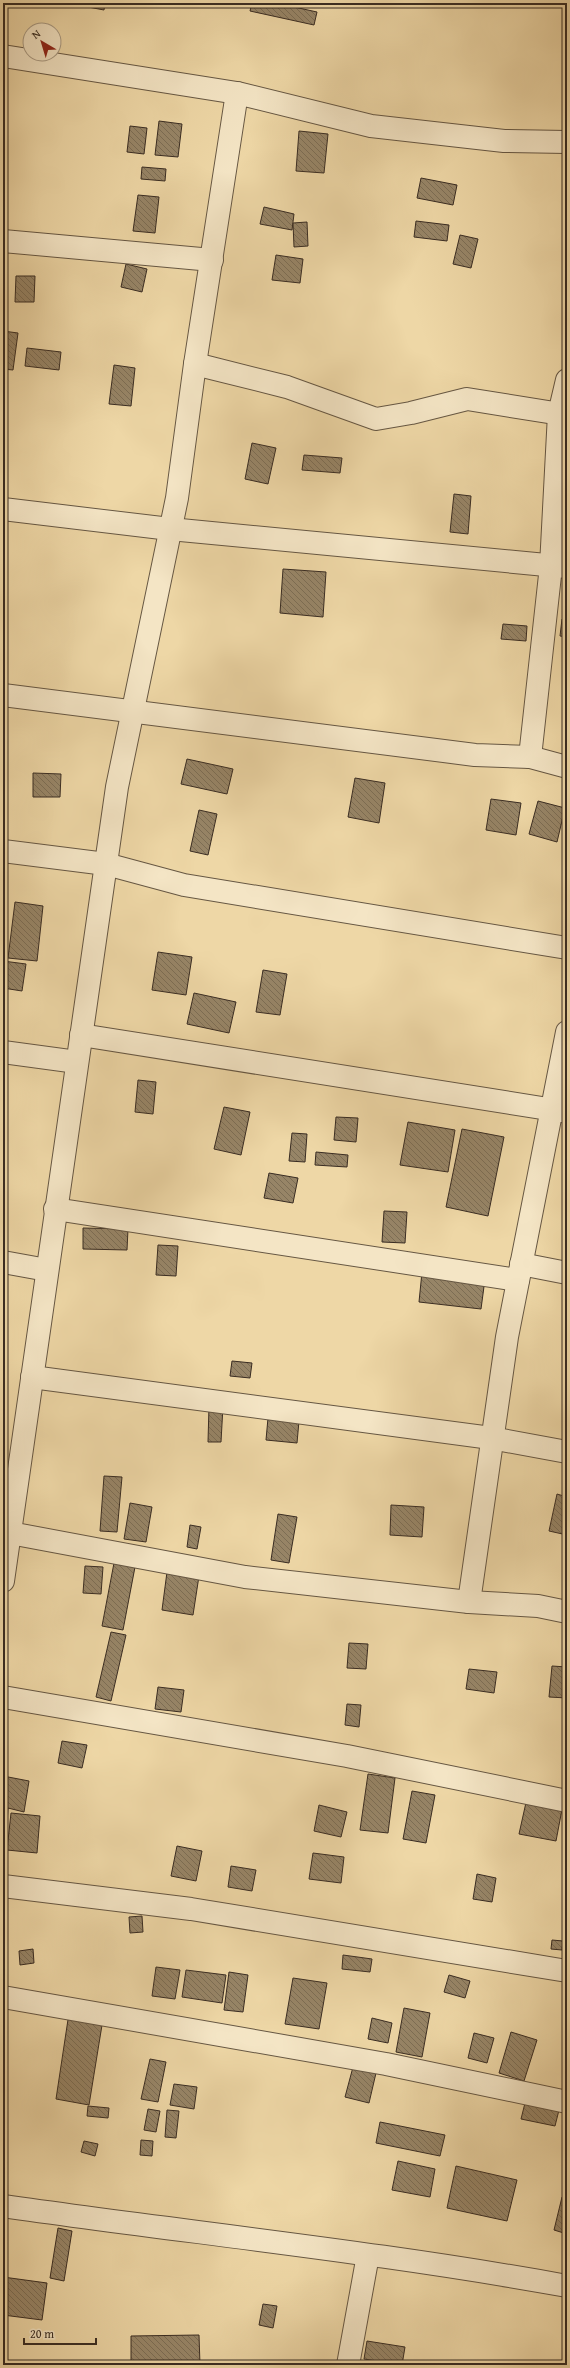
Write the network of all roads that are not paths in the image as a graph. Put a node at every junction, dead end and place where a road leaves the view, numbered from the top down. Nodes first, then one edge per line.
1 (3, 56) edge
2 (237, 93) junction
3 (567, 142) edge
4 (3, 241) edge
5 (212, 260) junction
6 (195, 364) junction
7 (567, 380) edge
8 (563, 414) edge
9 (3, 509) edge
10 (170, 529) junction
11 (559, 567) edge
12 (3, 695) edge
13 (133, 710) junction
14 (530, 756) junction
15 (567, 767) edge
16 (3, 851) edge
17 (106, 864) junction
18 (567, 948) edge
19 (567, 1032) edge
20 (81, 1035) junction
21 (3, 1052) edge
22 (77, 1062) junction
23 (559, 1111) edge
24 (55, 1209) junction
25 (3, 1262) edge
26 (47, 1270) junction
27 (520, 1272) junction
28 (567, 1273) edge
29 (32, 1377) junction
30 (491, 1438) junction
31 (12, 1448) edge
32 (567, 1452) edge
33 (10, 1533) junction
34 (3, 1581) edge
35 (469, 1602) junction
36 (567, 1612) edge
37 (3, 1697) edge
38 (567, 1801) edge
39 (3, 1886) edge
40 (567, 1971) edge
41 (3, 1997) edge
42 (567, 2102) edge
43 (3, 2206) edge
44 (368, 2255) junction
45 (567, 2286) edge
46 (348, 2365) edge

1 - 2 street
2 - 3 street
2 - 5 street
4 - 5 street
5 - 6 street
6 - 8 street
6 - 10 street
7 - 8 street
8 - 11 street
9 - 10 street
10 - 11 street
10 - 13 street
11 - 14 street
12 - 13 street
13 - 14 street
13 - 17 street
14 - 15 street
16 - 17 street
17 - 18 street
17 - 20 street
19 - 23 street
20 - 22 street
20 - 23 street
21 - 22 street
22 - 24 street
23 - 27 street
24 - 26 street
24 - 27 street
25 - 26 street
26 - 29 street
27 - 28 street
27 - 30 street
29 - 30 street
29 - 31 street
30 - 32 street
30 - 35 street
31 - 33 street
33 - 34 street
33 - 35 street
35 - 36 street
37 - 38 street
39 - 40 street
41 - 42 street
43 - 44 street
44 - 45 street
44 - 46 street

